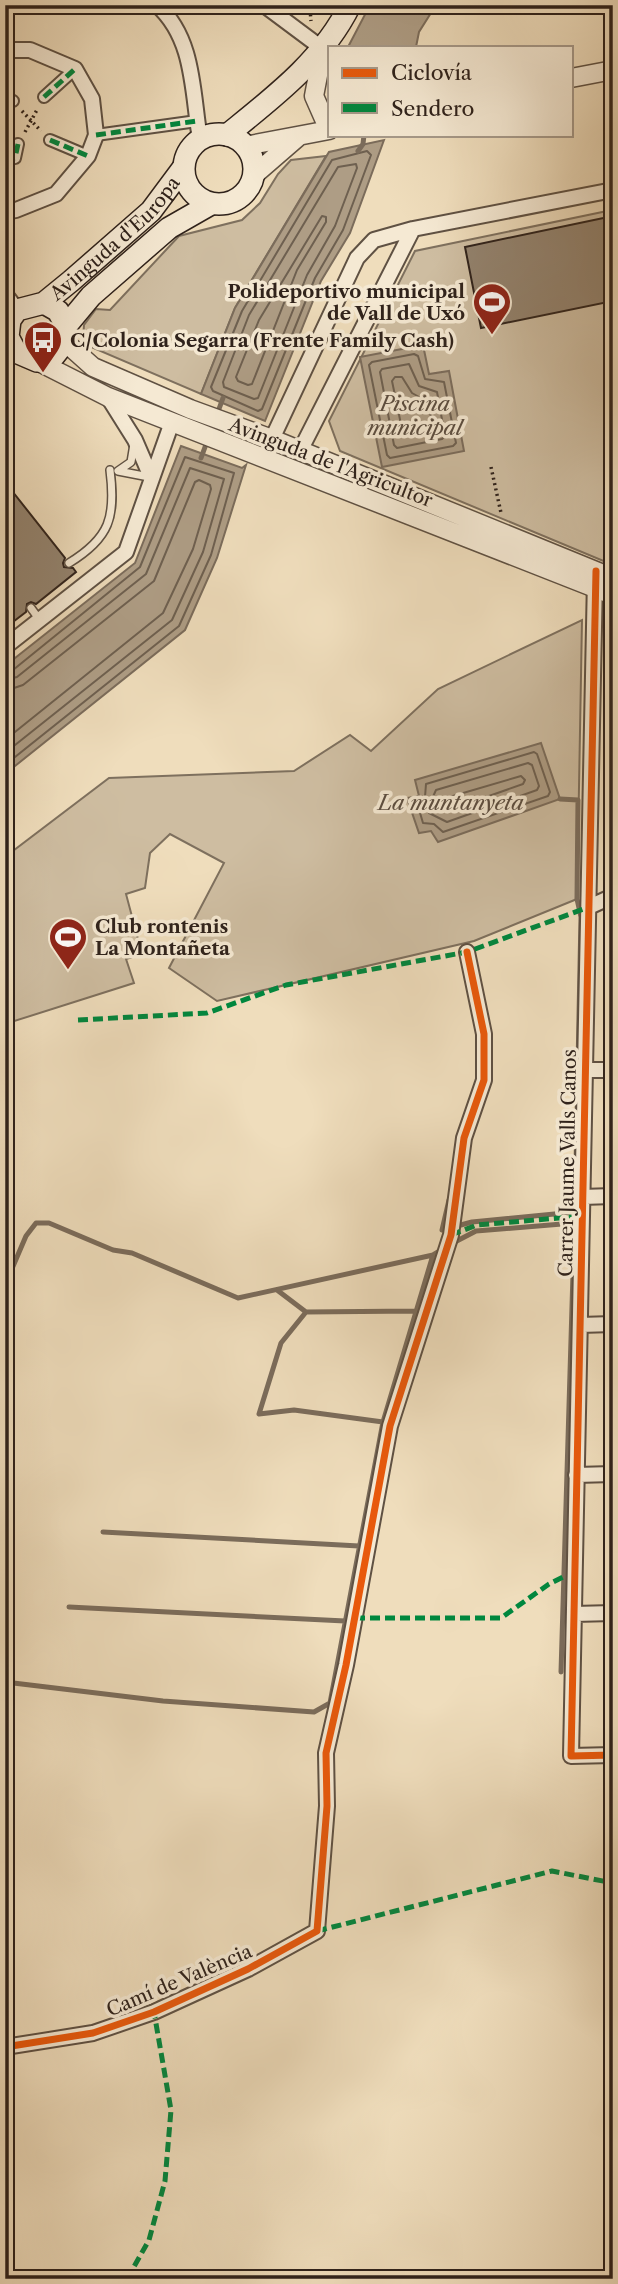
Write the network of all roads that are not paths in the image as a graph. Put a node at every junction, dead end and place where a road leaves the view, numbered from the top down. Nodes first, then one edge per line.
1 (157, 5) edge
2 (264, 5) edge
3 (350, 5) edge
4 (323, 49) junction
5 (5, 50) edge
6 (75, 69) junction
7 (613, 69) edge
8 (572, 78) edge
9 (44, 97) road end
10 (328, 128) edge
11 (198, 130) junction
12 (328, 130) edge
13 (96, 135) junction
14 (299, 136) junction
15 (50, 140) road end
16 (239, 142) junction
17 (18, 144) road end
18 (88, 156) junction
19 (5, 160) edge
20 (183, 168) junction
21 (253, 176) junction
22 (613, 190) edge
23 (211, 204) junction
24 (5, 212) edge
25 (413, 229) junction
26 (44, 303) junction
27 (9, 312) edge
28 (65, 334) junction
29 (10, 353) edge
30 (37, 361) junction
31 (108, 397) junction
32 (178, 424) junction
33 (267, 437) junction
34 (135, 440) junction
35 (300, 451) junction
36 (110, 470) dead end
37 (151, 477) junction
38 (69, 563) dead end
39 (601, 579) edge
40 (613, 595) edge
41 (5, 647) edge
42 (613, 896) edge
43 (589, 907) junction
44 (467, 952) dead end
45 (585, 1070) junction
46 (613, 1070) edge
47 (613, 1196) edge
48 (582, 1197) junction
49 (580, 1325) junction
50 (613, 1325) edge
51 (613, 1474) edge
52 (576, 1475) junction
53 (613, 1613) edge
54 (574, 1614) junction
55 (613, 1755) edge
56 (5, 2047) edge

1 - 11 street
2 - 4 street
3 - 4 main road
4 - 10 street
4 - 16 main road
5 - 6 street
6 - 9 street
6 - 13 street
7 - 8 street
11 - 13 street
11 - 16 main road
11 - 20 main road
12 - 14 street
13 - 18 street
14 - 16 street
14 - 21 street
15 - 18 street
16 - 21 main road
17 - 19 street
18 - 24 street
20 - 23 main road
20 - 26 main road, Avinguda d'Europa
21 - 23 main road
22 - 25 street
23 - 28 main road, Avinguda d'Europa
25 - 33 street
25 - 35 street
26 - 27 main road
26 - 28 main road
27 - 29 main road
28 - 30 main road
28 - 33 street, Avinguda de l'Agricultor
29 - 30 main road
30 - 31 street, Avinguda de l'Agricultor
31 - 32 street, Avinguda de l'Agricultor
31 - 34 street
32 - 37 street
32 - 39 street, Avinguda de l'Agricultor
33 - 35 street, Avinguda de l'Agricultor
34 - 37 street
34 - 37 lane
35 - 39 street, Avinguda de l'Agricultor
36 - 38 lane
37 - 41 street
39 - 40 street, Avinguda de l'Agricultor
39 - 43 street, Carrer Jaume Valls Canos
42 - 43 street
43 - 45 street, Carrer Jaume Valls Canos
44 - 56 street, Camí de València
45 - 46 street
45 - 48 street, Carrer Jaume Valls Canos
47 - 48 street
48 - 49 street, Carrer Jaume Valls Canos
49 - 50 street
49 - 52 street, Carrer Jaume Valls Canos
51 - 52 street
52 - 54 street, Carrer Jaume Valls Canos
53 - 54 street
54 - 55 street, Carrer Jaume Valls Canos

